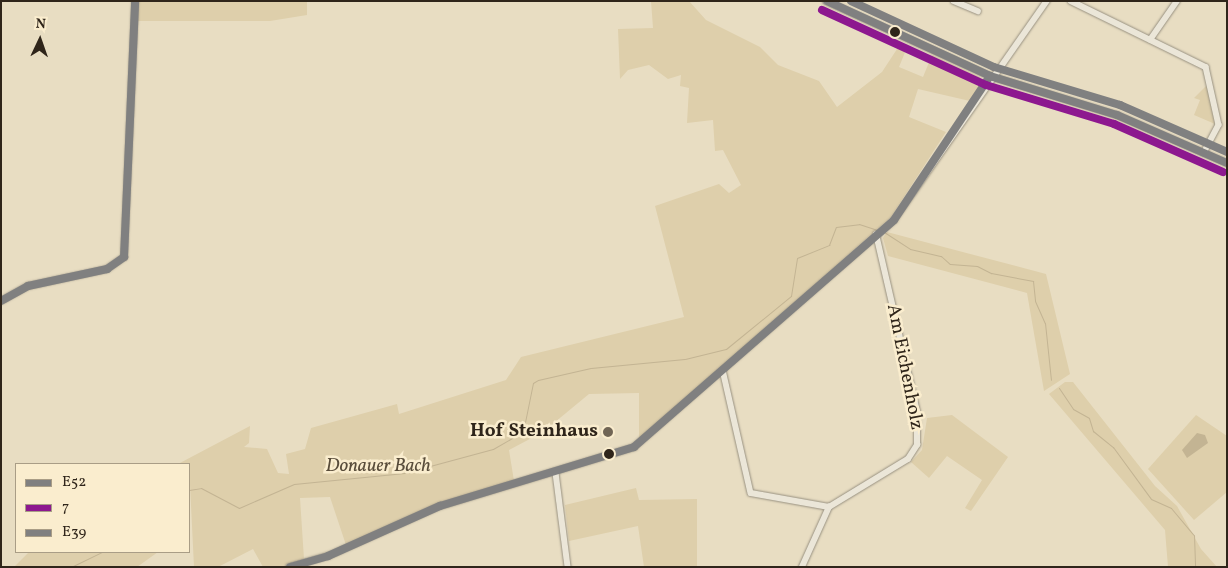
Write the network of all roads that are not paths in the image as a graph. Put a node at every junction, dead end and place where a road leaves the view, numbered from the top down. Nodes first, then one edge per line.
1 (135, 1) edge
2 (826, 1) edge
3 (954, 1) edge
4 (1047, 1) edge
5 (1071, 1) edge
6 (1177, 1) edge
7 (978, 11) dead end
8 (1150, 40) junction
9 (990, 76) junction
10 (1204, 152) junction
11 (1227, 164) edge
12 (879, 232) junction
13 (1, 301) edge
14 (723, 370) junction
15 (556, 473) junction
16 (830, 507) junction
17 (289, 567) edge
18 (568, 567) edge
19 (802, 567) edge

1 - 13 street
2 - 9 street
3 - 7 street
4 - 9 street
5 - 8 street
6 - 8 street
8 - 10 street
9 - 10 street
9 - 12 street
10 - 11 street
12 - 14 street
12 - 16 street, Am Eichenholz
14 - 15 street
14 - 16 street
15 - 17 street
15 - 18 street
16 - 19 street

